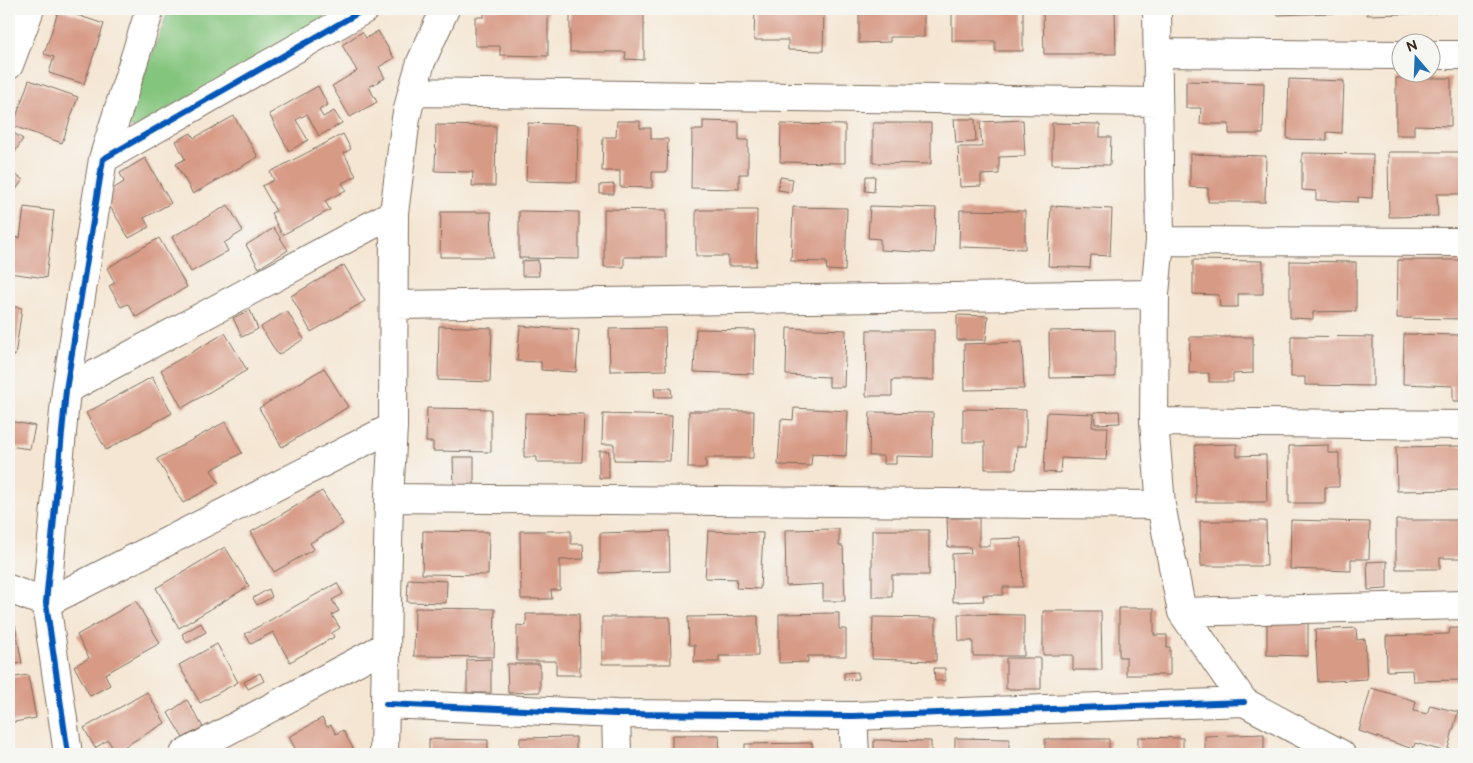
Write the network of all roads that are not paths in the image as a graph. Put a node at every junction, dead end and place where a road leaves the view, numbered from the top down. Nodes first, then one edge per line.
1 (30, 9) edge
2 (150, 9) edge
3 (365, 9) edge
4 (1157, 9) edge
5 (442, 10) edge
6 (1157, 53) junction
7 (1390, 54) edge
8 (1440, 55) edge
9 (1464, 55) edge
10 (9, 65) edge
11 (412, 92) junction
12 (1158, 102) junction
13 (103, 159) junction
14 (394, 213) junction
15 (1160, 241) junction
16 (1464, 242) edge
17 (1155, 294) junction
18 (394, 305) junction
19 (66, 390) junction
20 (1154, 422) junction
21 (1464, 425) edge
22 (393, 427) junction
23 (389, 498) junction
24 (1161, 505) junction
25 (9, 589) edge
26 (46, 603) junction
27 (1464, 605) edge
28 (1182, 612) junction
29 (386, 646) junction
30 (1244, 702) junction
31 (386, 704) junction
32 (616, 714) junction
33 (853, 716) junction
34 (1313, 747) edge
35 (68, 754) edge
36 (184, 754) edge
37 (384, 754) edge
38 (617, 754) edge
39 (855, 754) edge
40 (1341, 754) edge

1 - 10 street
2 - 13 street
3 - 13 street
4 - 6 street
5 - 11 street
6 - 7 street
6 - 12 street
8 - 9 street
11 - 12 street
11 - 14 street
12 - 15 street
13 - 19 street
14 - 18 street
14 - 19 street
15 - 16 street
15 - 17 street
17 - 18 street
17 - 20 street
18 - 22 street
19 - 26 street
20 - 21 street
20 - 24 street
22 - 23 street
22 - 26 street
23 - 24 street
23 - 29 street
24 - 28 street
25 - 26 street
26 - 35 street
27 - 28 street
28 - 30 street
29 - 31 street
29 - 36 street
30 - 33 street
30 - 34 street
31 - 32 street
31 - 37 street
32 - 33 street
32 - 38 street
33 - 39 street
34 - 40 street

